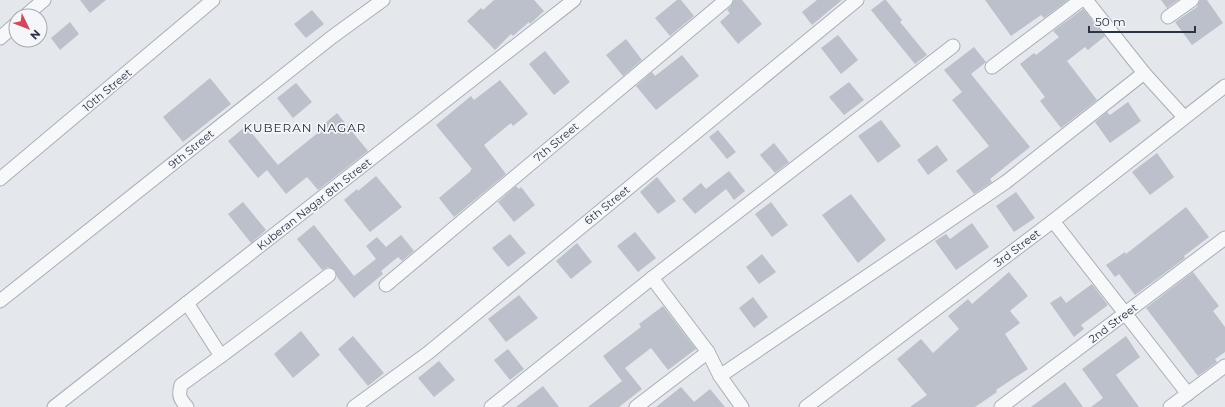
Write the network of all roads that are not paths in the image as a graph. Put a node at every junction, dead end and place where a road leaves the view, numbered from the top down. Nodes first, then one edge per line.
1 (44, 0) edge
2 (213, 0) edge
3 (383, 0) edge
4 (574, 0) edge
5 (726, 0) edge
6 (857, 0) edge
7 (1081, 0) edge
8 (1086, 0) edge
9 (1192, 0) edge
10 (34, 8) edge
11 (1168, 17) dead end
12 (8, 31) edge
13 (0, 38) edge
14 (953, 46) dead end
15 (992, 67) dead end
16 (1144, 73) junction
17 (1225, 86) edge
18 (1184, 117) junction
19 (0, 179) edge
20 (1053, 221) junction
21 (1225, 238) edge
22 (329, 275) dead end
23 (652, 278) junction
24 (386, 285) dead end
25 (0, 302) edge
26 (187, 303) junction
27 (1125, 314) junction
28 (708, 352) junction
29 (221, 356) junction
30 (1225, 366) edge
31 (720, 376) junction
32 (1188, 394) junction
33 (54, 407) edge
34 (187, 407) edge
35 (354, 407) edge
36 (491, 407) edge
37 (636, 407) edge
38 (742, 407) edge
39 (806, 407) edge
40 (1001, 407) edge
41 (1170, 407) edge

1 - 10 street
2 - 19 street, 10th Street
3 - 25 street, 9th Street
4 - 26 street, Kuberan Nagar 8th Street
5 - 24 street, 7th Street
6 - 35 street, 6th Street
7 - 15 street
8 - 16 street
9 - 11 street
12 - 13 street
14 - 23 street
16 - 18 street
16 - 31 street
17 - 18 street, 3rd Street
18 - 20 street, 3rd Street
20 - 27 street
20 - 39 street, 3rd Street
21 - 27 street, 2nd Street
22 - 29 street
23 - 28 street
23 - 36 street
26 - 29 street
26 - 33 street, Kuberan Nagar 8th Street
27 - 32 street
27 - 40 street, 2nd Street
28 - 31 street
28 - 37 street
29 - 34 street
30 - 32 street
31 - 38 street
32 - 41 street

